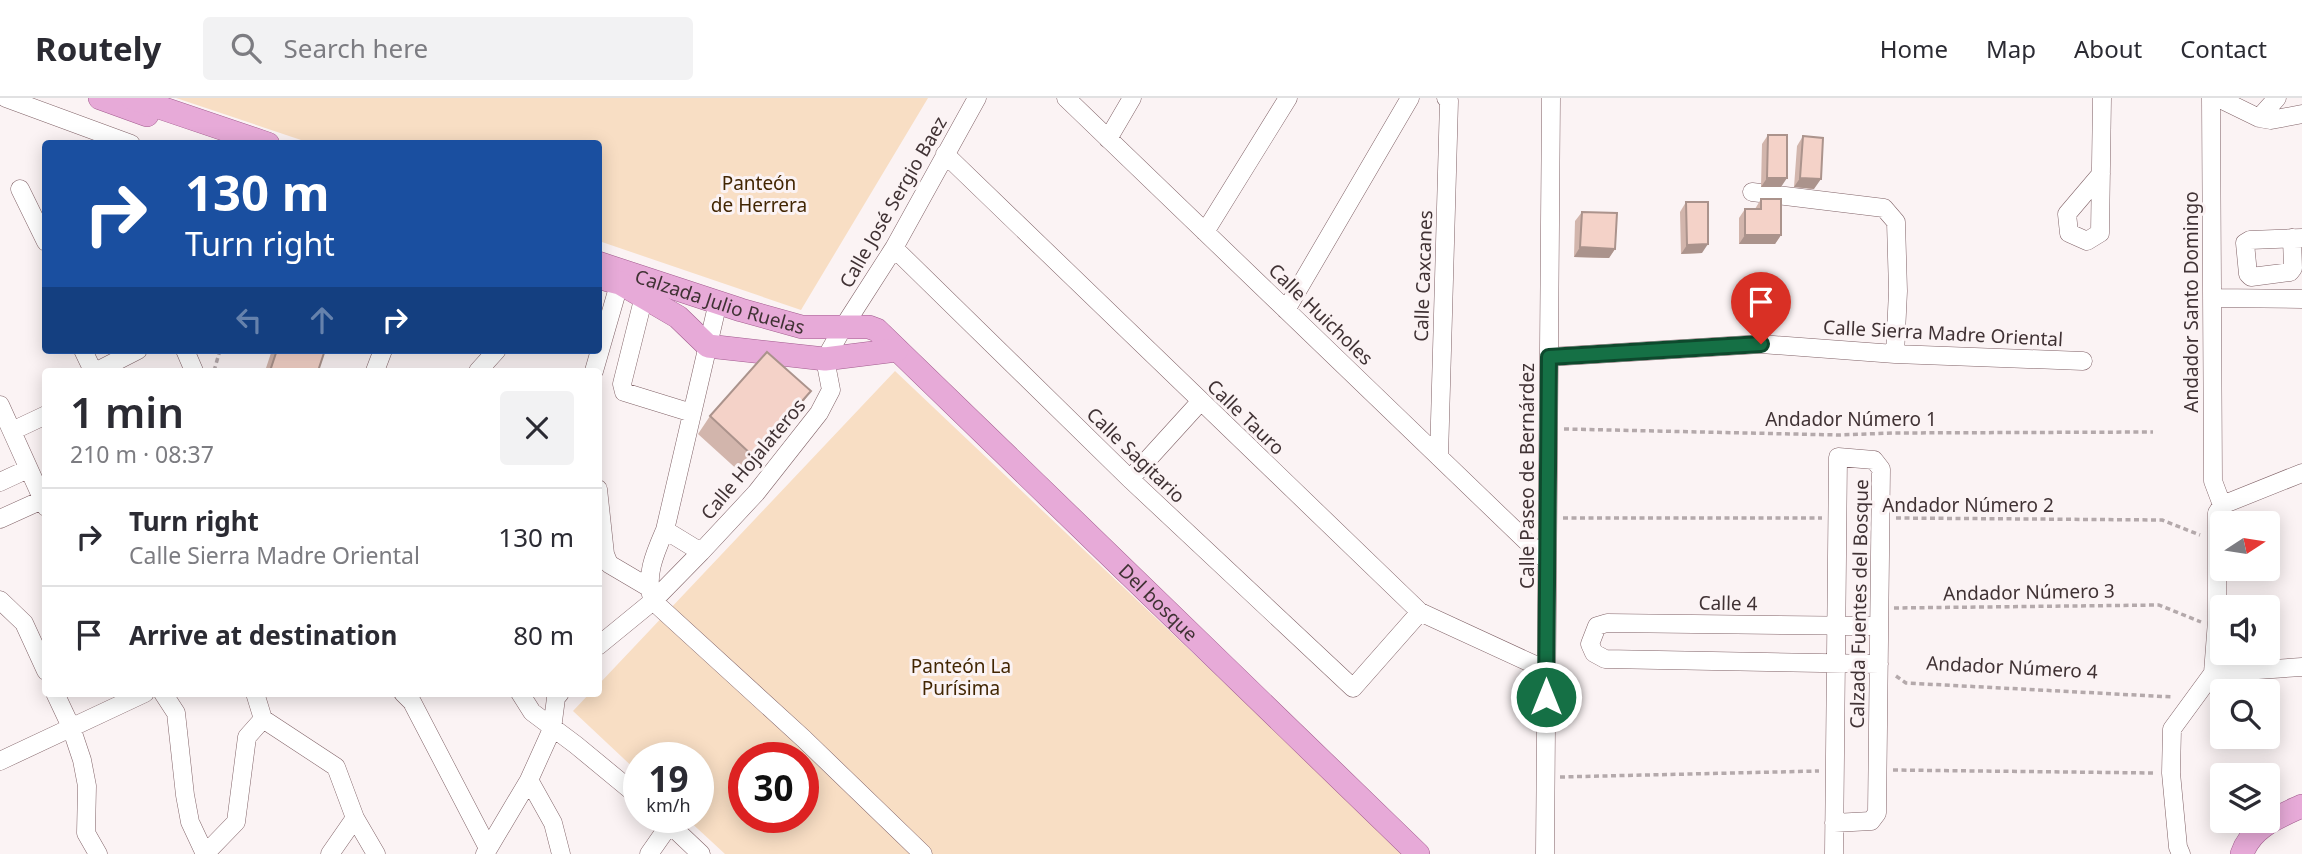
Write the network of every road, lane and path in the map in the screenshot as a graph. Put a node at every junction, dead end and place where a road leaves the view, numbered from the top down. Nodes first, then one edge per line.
1 (5, 98) edge
2 (100, 98) edge
3 (132, 98) edge
4 (977, 98) edge
5 (1066, 98) edge
6 (1132, 98) edge
7 (1288, 98) edge
8 (1410, 98) edge
9 (1446, 98) edge
10 (1550, 98) edge
11 (2102, 98) edge
12 (2277, 98) edge
13 (2297, 98) edge
14 (2216, 99) edge
15 (2302, 102) edge
16 (2302, 114) edge
17 (2259, 118) junction
18 (1108, 139) junction
19 (120, 140) edge
20 (221, 140) edge
21 (256, 140) edge
22 (945, 154) junction
23 (2101, 174) dead end
24 (20, 189) dead end
25 (1752, 192) dead end
26 (1205, 232) junction
27 (42, 234) edge
28 (2297, 238) edge
29 (894, 248) junction
30 (614, 277) edge
31 (646, 288) junction
32 (2212, 298) junction
33 (2302, 299) edge
34 (718, 302) junction
35 (1286, 310) junction
36 (844, 326) junction
37 (602, 333) edge
38 (708, 346) junction
39 (897, 350) junction
40 (130, 354) edge
41 (493, 354) edge
42 (1895, 354) junction
43 (1549, 357) junction
44 (825, 359) junction
45 (2083, 361) dead end
46 (101, 368) edge
47 (481, 368) edge
48 (1200, 402) junction
49 (0, 405) edge
50 (692, 413) junction
51 (42, 417) edge
52 (1548, 429) junction
53 (12, 431) junction
54 (2153, 432) dead end
55 (1439, 457) junction
56 (28, 469) junction
57 (2302, 472) edge
58 (1130, 479) junction
59 (0, 482) edge
60 (42, 499) edge
61 (42, 504) edge
62 (2222, 505) junction
63 (2218, 511) edge
64 (1547, 517) junction
65 (1837, 518) junction
66 (1880, 518) junction
67 (0, 519) edge
68 (602, 526) edge
69 (665, 530) junction
70 (2210, 538) edge
71 (701, 552) junction
72 (1547, 561) junction
73 (651, 594) junction
74 (0, 600) edge
75 (1420, 612) junction
76 (1879, 617) junction
77 (2210, 623) edge
78 (1836, 626) junction
79 (602, 642) edge
80 (42, 662) edge
81 (1836, 663) junction
82 (1879, 664) junction
83 (2214, 665) edge
84 (2302, 667) edge
85 (1546, 670) junction
86 (2213, 673) junction
87 (57, 697) edge
88 (136, 697) edge
89 (166, 697) edge
90 (256, 697) edge
91 (414, 697) edge
92 (523, 697) edge
93 (557, 697) edge
94 (2193, 700) junction
95 (262, 719) junction
96 (71, 727) junction
97 (552, 729) junction
98 (0, 761) edge
99 (529, 780) junction
100 (623, 784) edge
101 (2302, 806) edge
102 (355, 818) junction
103 (1835, 823) junction
104 (660, 833) edge
105 (679, 833) edge
106 (486, 851) edge
107 (98, 854) edge
108 (330, 854) edge
109 (376, 854) edge
110 (561, 854) edge
111 (649, 854) edge
112 (701, 854) edge
113 (923, 854) edge
114 (1418, 854) edge
115 (1545, 854) edge
116 (1834, 854) edge
117 (2181, 854) edge
118 (2242, 854) edge

1 - 19 street
2 - 20 main road
3 - 21 main road
4 - 22 street, Calle José Sergio Baez
5 - 18 street, Calle Huicholes
6 - 18 street
7 - 26 street
8 - 35 street
9 - 55 street, Calle Caxcanes
10 - 43 street, Calle Paseo de Bernárdez
11 - 23 street
12 - 17 street
13 - 15 street
14 - 17 street
14 - 32 street, Andador Santo Domingo
16 - 17 street
18 - 26 street, Calle Huicholes
22 - 29 street, Calle José Sergio Baez
22 - 48 street, Calle Tauro
24 - 27 street
25 - 42 street
26 - 35 street, Calle Huicholes
28 - 28 street
29 - 36 street, Calle José Sergio Baez
29 - 58 street, Calle Sagitario
30 - 31 main road, Calzada Julio Ruelas
30 - 37 street
31 - 34 main road, Calzada Julio Ruelas
31 - 38 main road, Calzada Julio Ruelas
31 - 50 street
32 - 33 street
32 - 62 street, Andador Santo Domingo
34 - 36 main road, Calzada Julio Ruelas
34 - 38 street, Calle Hojalateros
35 - 55 street, Calle Huicholes
36 - 39 main road, Del bosque
36 - 44 street
38 - 44 main road, Calzada Julio Ruelas
38 - 50 street, Calle Hojalateros
39 - 44 main road
39 - 114 main road, Del bosque
40 - 46 street
41 - 47 street
42 - 43 street, Calle Sierra Madre Oriental
42 - 45 street, Calle Sierra Madre Oriental
43 - 52 street, Calle Paseo de Bernárdez
44 - 71 street, Calle Hojalateros
48 - 58 street
48 - 75 street, Calle Tauro
49 - 53 street
50 - 69 street, Calle Hojalateros
51 - 53 street
52 - 54 path, Andador Número 1
52 - 64 street, Calle Paseo de Bernárdez
53 - 56 street
55 - 72 street, Calle Huicholes
56 - 59 street
56 - 60 street
57 - 62 street
58 - 75 street, Calle Sagitario
61 - 67 street
62 - 63 street
64 - 65 path
64 - 72 street, Calle Paseo de Bernárdez
65 - 66 street, Calzada Fuentes del Bosque
65 - 78 street, Calzada Fuentes del Bosque
66 - 70 path, Andador Número 2
66 - 76 street, Calzada Fuentes del Bosque
68 - 73 street
69 - 71 street
69 - 73 street, Calle Hojalateros
71 - 73 street, Calle Hojalateros
72 - 85 street, Calle Paseo de Bernárdez
73 - 79 street, Calle Hojalateros
73 - 113 street
74 - 80 street
75 - 85 street, Calle Tauro
76 - 77 path, Andador Número 3
76 - 78 street, Calle 4
76 - 82 street, Calzada Fuentes del Bosque
78 - 81 street, Calzada Fuentes del Bosque
78 - 81 street, Calle 4
81 - 82 street
81 - 103 street, Calzada Fuentes del Bosque
82 - 94 path, Andador Número 4
82 - 103 street, Calzada Fuentes del Bosque
83 - 86 street
84 - 86 street
85 - 115 street, Calle Paseo de Bernárdez
86 - 94 street
87 - 96 street
88 - 96 street
89 - 95 street
90 - 95 street
91 - 106 street
92 - 97 street
93 - 97 street
94 - 117 street
95 - 102 street
96 - 98 street
96 - 107 street
97 - 99 street
97 - 100 street
99 - 106 street
99 - 110 street
101 - 118 main road
102 - 108 street
102 - 109 street
103 - 116 street, Calzada Fuentes del Bosque
104 - 111 street
105 - 112 street

